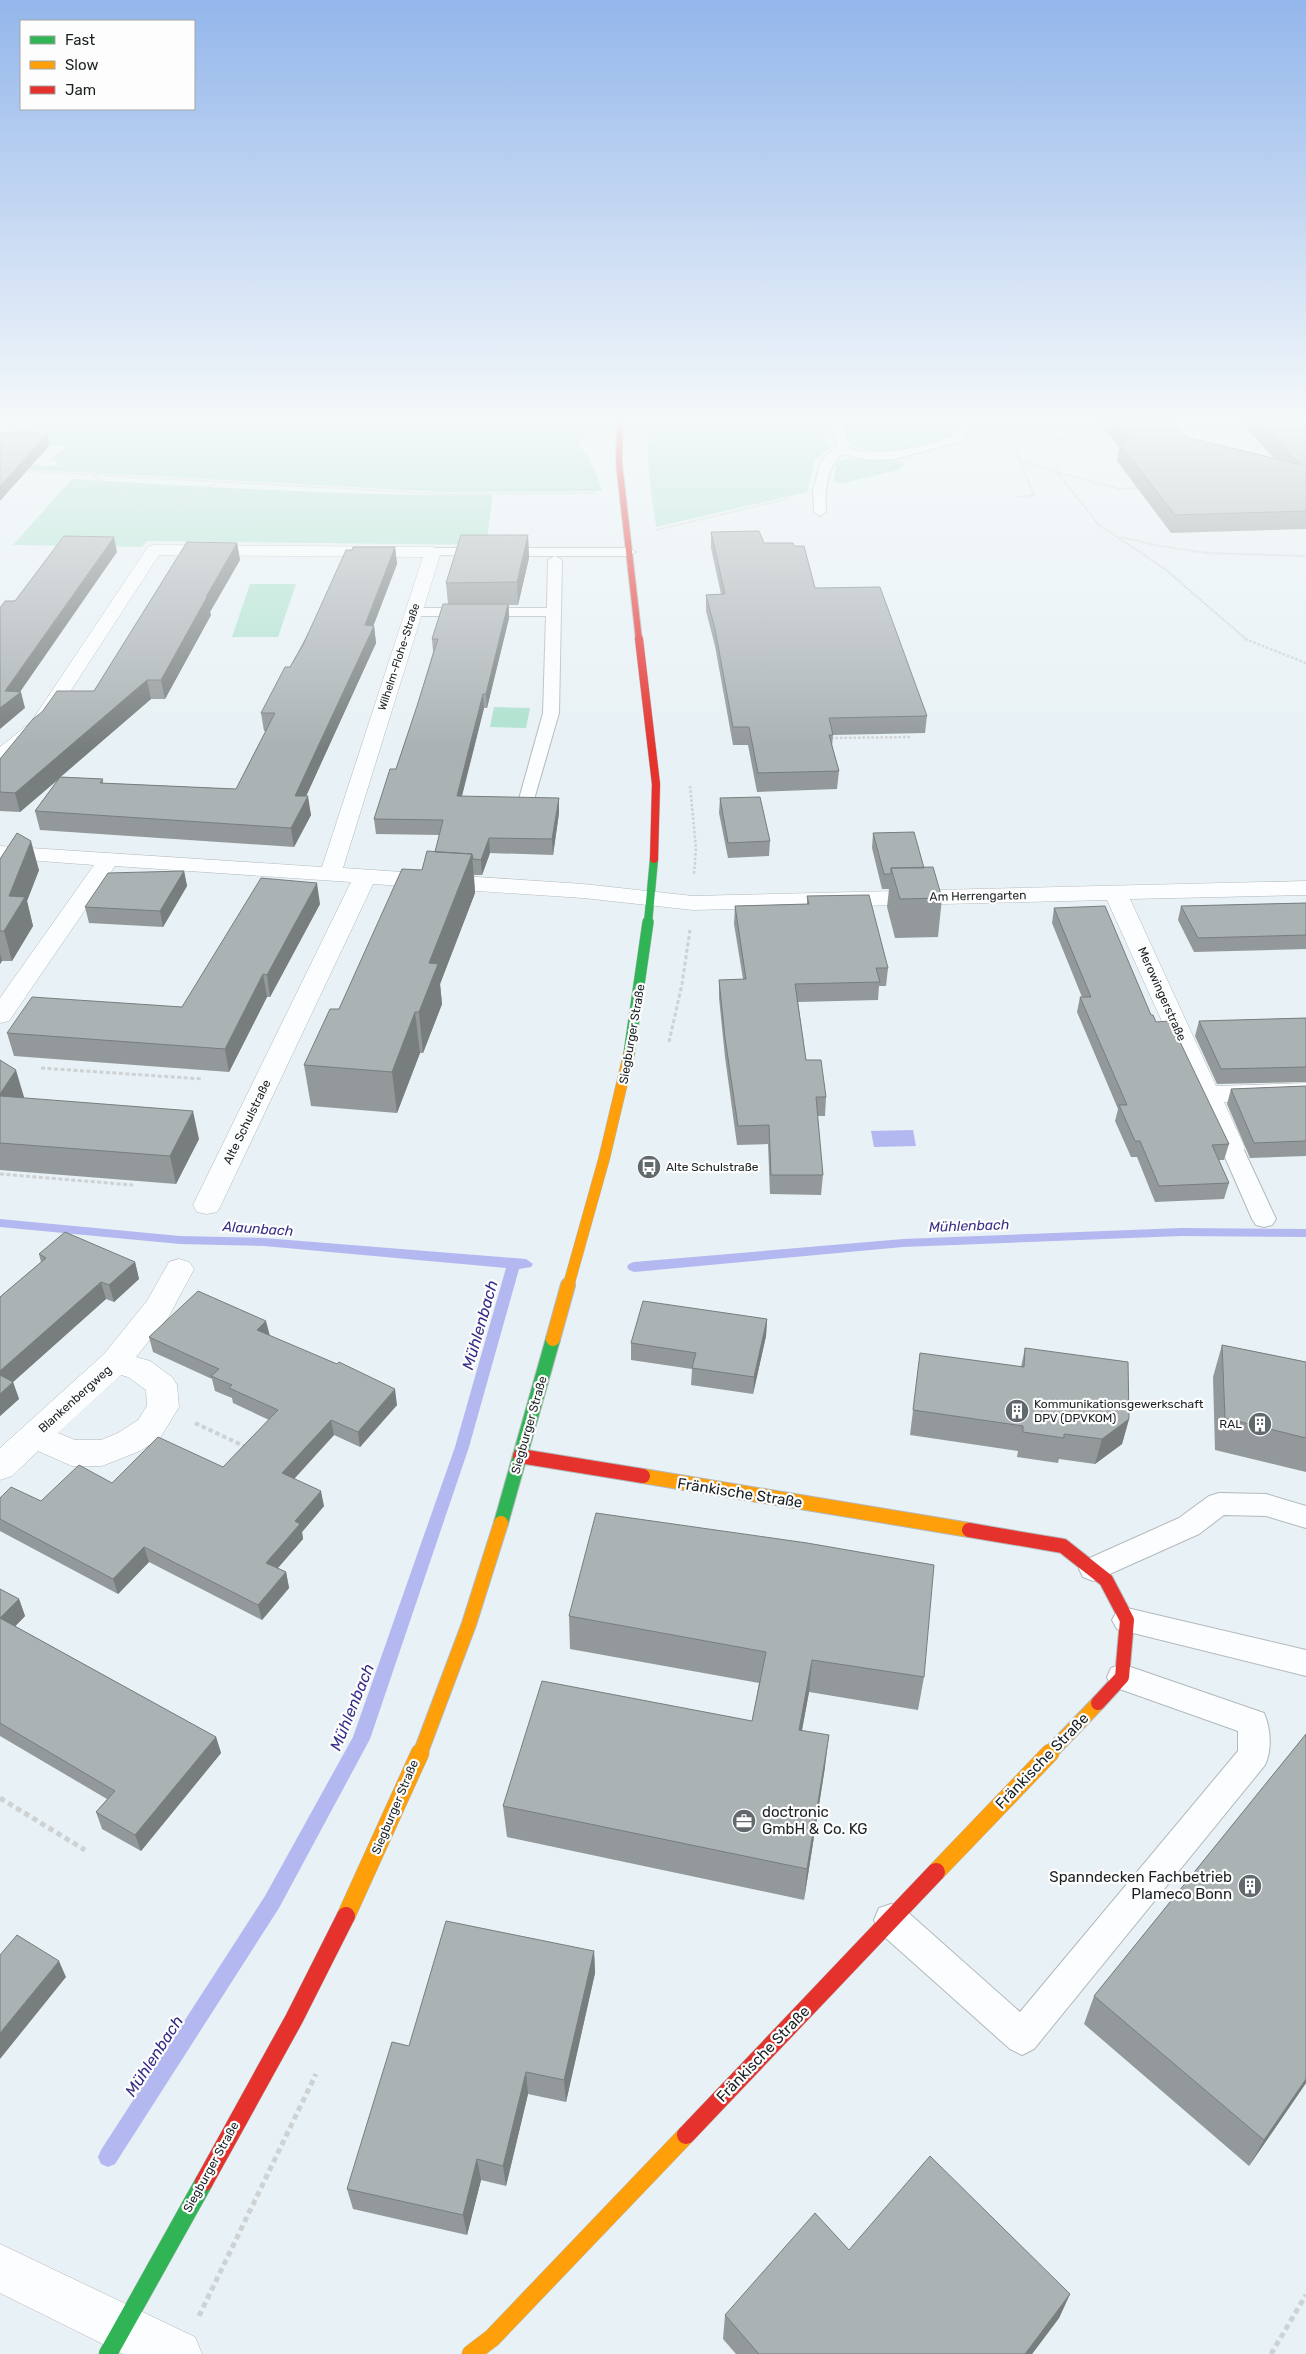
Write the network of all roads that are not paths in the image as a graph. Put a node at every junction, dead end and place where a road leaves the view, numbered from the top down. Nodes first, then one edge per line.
1 (627, 529) edge
2 (433, 552) junction
3 (630, 552) junction
4 (555, 560) dead end
5 (414, 612) junction
6 (554, 612) junction
7 (0, 757) edge
8 (527, 799) edge
9 (0, 852) edge
10 (109, 859) junction
11 (330, 875) junction
12 (365, 877) junction
13 (1306, 888) edge
14 (1116, 894) junction
15 (651, 899) junction
16 (0, 1016) edge
17 (1306, 1090) edge
18 (1207, 1094) junction
19 (1232, 1148) joint
20 (207, 1205) dead end
21 (1264, 1219) dead end
22 (179, 1269) dead end
23 (115, 1362) junction
24 (35, 1436) junction
25 (520, 1456) junction
26 (0, 1467) edge
27 (1306, 1517) edge
28 (1093, 1569) junction
29 (1127, 1620) junction
30 (1306, 1663) edge
31 (1122, 1677) junction
32 (891, 1920) junction
33 (0, 2268) edge
34 (115, 2341) edge
35 (178, 2354) edge
36 (471, 2354) edge

1 - 3 main road, Siegburger Straße
2 - 3 lane
2 - 5 street, Wilhelm-Flohe-Straße
2 - 7 street
3 - 15 main road, Siegburger Straße
4 - 6 lane
5 - 6 lane
5 - 11 street, Wilhelm-Flohe-Straße
6 - 8 lane
9 - 10 street
10 - 11 street
10 - 16 street
11 - 12 street
12 - 15 street
12 - 20 street, Alte Schulstraße
13 - 14 street, Am Herrengarten
14 - 15 street, Am Herrengarten
14 - 18 street, Merowingerstraße
15 - 25 main road, Siegburger Straße
17 - 18 street
18 - 19 street, Merowingerstraße
19 - 21 lane
22 - 23 street, Blankenbergweg
23 - 24 street, Blankenbergweg
23 - 24 street, Blankenbergweg
24 - 26 street, Blankenbergweg
25 - 28 main road, Fränkische Straße
25 - 34 main road, Siegburger Straße
27 - 28 lane
28 - 29 main road, Fränkische Straße
29 - 30 lane
29 - 31 main road
31 - 32 main road, Fränkische Straße
31 - 32 lane
32 - 36 main road, Fränkische Straße
33 - 34 street
34 - 35 street

